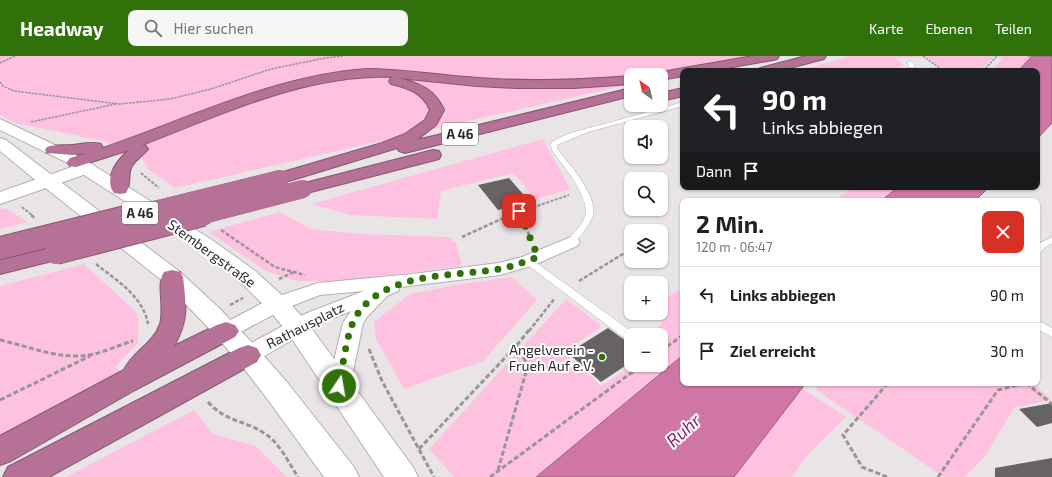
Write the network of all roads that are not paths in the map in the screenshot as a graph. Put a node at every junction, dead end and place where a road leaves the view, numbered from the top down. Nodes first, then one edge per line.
1 (774, 56) edge
2 (820, 56) edge
3 (708, 68) edge
4 (727, 68) edge
5 (775, 68) edge
6 (680, 73) edge
7 (668, 75) edge
8 (680, 80) edge
9 (624, 81) edge
10 (668, 82) edge
11 (680, 93) edge
12 (624, 94) edge
13 (668, 95) edge
14 (680, 105) edge
15 (624, 107) edge
16 (0, 124) edge
17 (143, 143) junction
18 (4, 146) edge
19 (53, 150) junction
20 (0, 164) edge
21 (81, 165) junction
22 (44, 177) junction
23 (291, 181) junction
24 (0, 186) edge
25 (120, 189) junction
26 (0, 198) edge
27 (1052, 240) edge
28 (571, 242) joint
29 (0, 248) edge
30 (1040, 248) edge
31 (533, 259) junction
32 (0, 268) edge
33 (172, 277) junction
34 (412, 280) junction
35 (386, 289) junction
36 (269, 296) junction
37 (219, 323) junction
38 (1040, 326) edge
39 (297, 327) junction
40 (624, 332) edge
41 (1052, 333) edge
42 (248, 355) junction
43 (125, 382) junction
44 (339, 386) junction
45 (0, 451) edge
46 (19, 477) edge
47 (343, 477) edge
48 (402, 477) edge

1 - 3 highway
1 - 4 highway
2 - 5 highway
6 - 7 highway
8 - 10 highway
9 - 17 highway
11 - 13 highway
12 - 23 highway, A 46
14 - 28 lane
15 - 23 highway, A 46
16 - 19 main road, Stembergstraße
17 - 19 highway
17 - 21 highway
17 - 23 highway
17 - 25 highway
18 - 20 main road
18 - 22 main road
19 - 21 main road, Stembergstraße
21 - 22 main road
21 - 25 main road, Stembergstraße
22 - 24 main road
22 - 26 main road
22 - 33 main road
23 - 29 highway, A 46, bridge
23 - 32 highway, A 46, bridge
25 - 36 main road, Stembergstraße
27 - 30 lane
28 - 31 street, Rathausplatz
31 - 34 street, Rathausplatz
31 - 40 lane
33 - 37 main road
33 - 43 highway
34 - 35 street, Rathausplatz
34 - 36 street, Rathausplatz
35 - 39 street, Rathausplatz
35 - 44 street, Rathausplatz
36 - 37 street, Rathausplatz
36 - 39 main road, Stembergstraße
37 - 42 main road
37 - 43 highway
38 - 41 lane
39 - 42 street, Rathausplatz
39 - 44 main road, Stembergstraße
42 - 46 highway
42 - 47 main road
43 - 45 highway
44 - 48 main road, Stembergstraße

